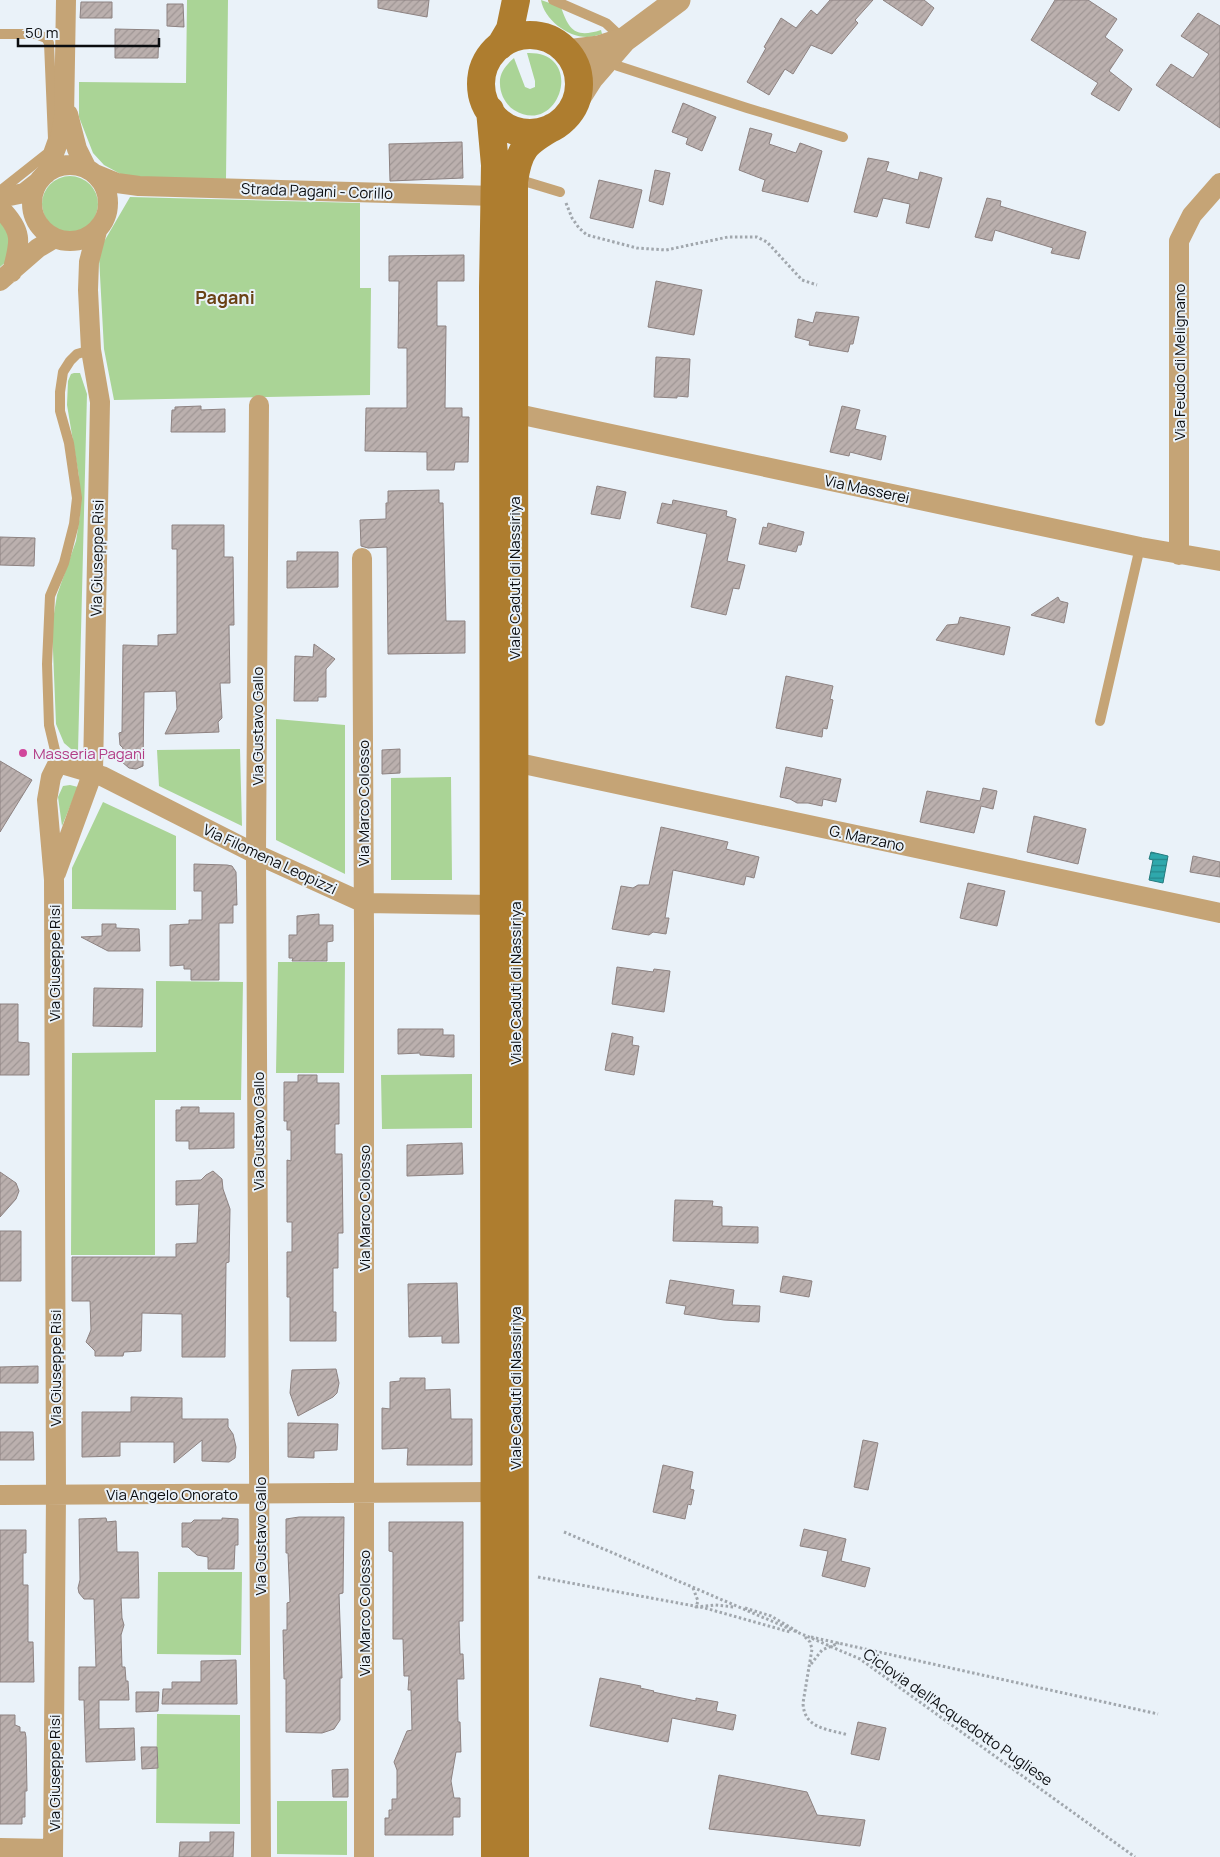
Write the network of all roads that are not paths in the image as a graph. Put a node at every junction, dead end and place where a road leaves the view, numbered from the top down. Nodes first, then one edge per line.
1 (66, 0) edge
2 (516, 0) edge
3 (530, 0) edge
4 (553, 0) edge
5 (678, 0) edge
6 (0, 34) edge
7 (624, 40) junction
8 (500, 46) junction
9 (560, 46) junction
10 (603, 53) junction
11 (65, 97) junction
12 (577, 100) junction
13 (490, 110) junction
14 (553, 127) junction
15 (843, 137) dead end
16 (91, 171) junction
17 (42, 178) junction
18 (1219, 184) edge
19 (140, 186) junction
20 (504, 189) junction
21 (0, 191) edge
22 (560, 192) road end
23 (0, 198) edge
24 (108, 200) junction
25 (0, 208) edge
26 (34, 214) junction
27 (97, 231) junction
28 (59, 239) junction
29 (6, 276) edge
30 (88, 290) junction
31 (91, 350) junction
32 (259, 405) dead end
33 (514, 413) junction
34 (1140, 547) junction
35 (1179, 555) junction
36 (362, 558) dead end
37 (1220, 561) edge
38 (1100, 722) dead end
39 (514, 762) junction
40 (58, 763) junction
41 (93, 772) junction
42 (256, 854) junction
43 (54, 880) junction
44 (364, 903) junction
45 (494, 905) junction
46 (1220, 913) edge
47 (495, 1492) junction
48 (260, 1493) junction
49 (364, 1493) junction
50 (56, 1494) junction
51 (0, 1495) edge
52 (0, 1848) edge
53 (53, 1853) edge
54 (261, 1857) edge
55 (364, 1857) edge
56 (495, 1857) edge
57 (515, 1857) edge

1 - 11 street
2 - 8 main road
3 - 9 main road
4 - 7 lane
5 - 7 street
6 - 21 lane
7 - 10 street
8 - 9 main road
8 - 13 main road
9 - 10 street
9 - 12 main road
10 - 12 street
10 - 15 lane
11 - 16 street
11 - 17 street
12 - 14 main road
13 - 14 main road
13 - 20 main road, Viale Caduti di Nassiriya
14 - 20 main road, Viale Caduti di Nassiriya
16 - 17 street, Strada Pagani - Corillo
16 - 19 street, Strada Pagani - Corillo
16 - 24 street
17 - 23 street, Strada Pagani - Corillo
17 - 26 street
18 - 35 street, Via Feudo di Melignano
19 - 20 street, Strada Pagani - Corillo
19 - 24 street, Strada Pagani - Corillo
20 - 22 lane
20 - 33 main road, Viale Caduti di Nassiriya
20 - 45 main road, Viale Caduti di Nassiriya
24 - 27 street
25 - 29 street
26 - 28 street
26 - 29 street
27 - 28 street
27 - 30 street, Via Giuseppe Risi
28 - 29 street
28 - 30 street, Via Giuseppe Risi
30 - 31 street, Via Giuseppe Risi
31 - 40 lane, Via Giuseppe Risi
31 - 41 street, Via Giuseppe Risi
32 - 42 street, Via Gustavo Gallo
33 - 34 street, Via Masserei
33 - 39 main road, Viale Caduti di Nassiriya
34 - 35 street, Via Masserei
34 - 38 lane
35 - 37 street, Via Masserei
36 - 44 street, Via Marco Colosso
39 - 46 street, G. Marzano
39 - 57 main road, Viale Caduti di Nassiriya
40 - 41 street, Via Filomena Leopizzi
40 - 43 street, Via Giuseppe Risi
41 - 42 street, Via Filomena Leopizzi
41 - 43 street, Via Giuseppe Risi
42 - 44 street, Via Filomena Leopizzi
42 - 48 street, Via Gustavo Gallo
43 - 50 street, Via Giuseppe Risi
44 - 45 street, Via Filomena Leopizzi
44 - 49 street, Via Marco Colosso
45 - 47 main road, Viale Caduti di Nassiriya
47 - 49 street, Via Angelo Onorato
47 - 56 main road, Viale Caduti di Nassiriya
48 - 49 street, Via Angelo Onorato
48 - 50 street, Via Angelo Onorato
48 - 54 street, Via Gustavo Gallo
49 - 55 street, Via Marco Colosso
50 - 51 street, Via Angelo Onorato
50 - 53 street, Via Giuseppe Risi
52 - 53 street

